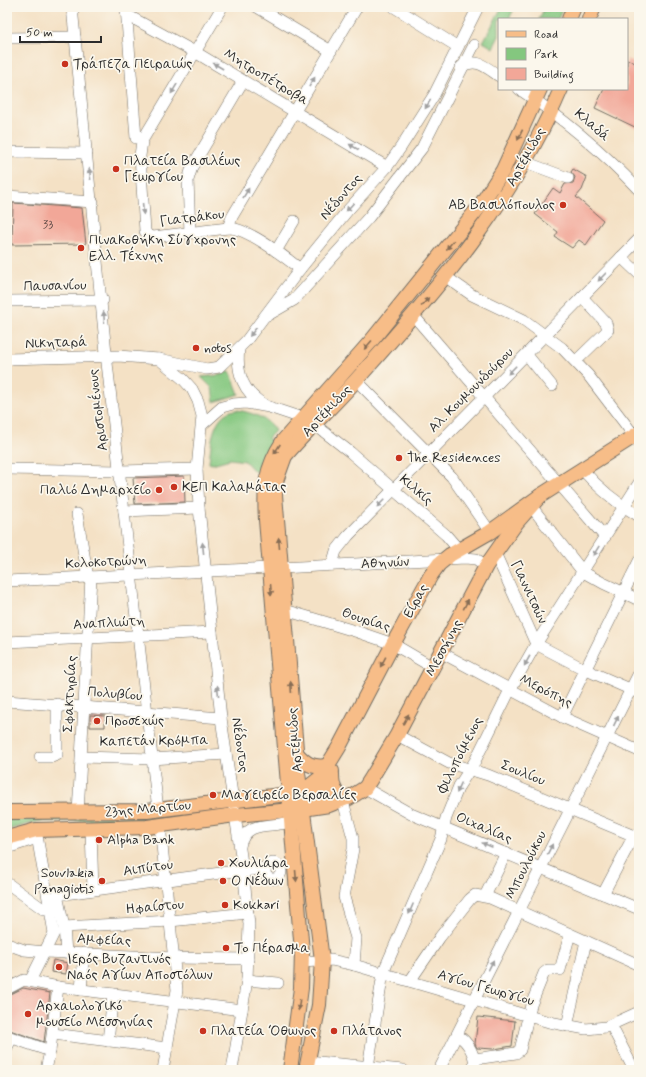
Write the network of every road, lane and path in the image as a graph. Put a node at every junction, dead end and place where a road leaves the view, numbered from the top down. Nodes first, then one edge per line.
1 (72, 7) edge
2 (222, 7) edge
3 (256, 7) edge
4 (357, 7) edge
5 (394, 7) edge
6 (478, 7) edge
7 (574, 7) edge
8 (594, 7) edge
9 (127, 11) edge
10 (569, 18) edge
11 (589, 18) edge
12 (75, 37) junction
13 (7, 38) edge
14 (474, 45) dead end
15 (458, 47) junction
16 (331, 51) junction
17 (196, 52) junction
18 (465, 64) junction
19 (498, 75) edge
20 (442, 79) junction
21 (243, 81) junction
22 (523, 90) edge
23 (561, 90) edge
24 (537, 94) edge
25 (295, 111) junction
26 (551, 111) junction
27 (136, 138) dead end
28 (7, 152) edge
29 (88, 153) junction
30 (525, 162) junction
31 (387, 168) junction
32 (568, 178) dead end
33 (639, 190) edge
34 (7, 196) edge
35 (93, 202) junction
36 (294, 221) dead end
37 (228, 228) junction
38 (190, 233) junction
39 (639, 239) edge
40 (276, 251) junction
41 (621, 257) junction
42 (300, 269) junction
43 (639, 274) edge
44 (446, 277) junction
45 (582, 297) junction
46 (103, 300) junction
47 (7, 301) edge
48 (413, 315) junction
49 (264, 317) junction
50 (546, 335) junction
51 (239, 349) junction
52 (526, 355) junction
53 (107, 356) junction
54 (7, 359) edge
55 (160, 359) junction
56 (576, 361) junction
57 (356, 380) junction
58 (552, 386) dead end
59 (484, 398) junction
60 (269, 407) junction
61 (308, 421) junction
62 (203, 424) junction
63 (637, 437) edge
64 (430, 453) junction
65 (7, 469) edge
66 (197, 469) junction
67 (582, 469) junction
68 (120, 471) junction
69 (639, 483) edge
70 (559, 484) junction
71 (394, 490) junction
72 (535, 501) junction
73 (624, 507) junction
74 (199, 508) junction
75 (124, 511) junction
76 (77, 514) dead end
77 (639, 516) edge
78 (490, 532) junction
79 (605, 538) junction
80 (459, 550) junction
81 (495, 553) junction
82 (444, 559) junction
83 (639, 561) edge
84 (332, 565) junction
85 (486, 566) junction
86 (275, 568) junction
87 (205, 572) junction
88 (583, 572) junction
89 (132, 576) junction
90 (89, 578) junction
91 (7, 581) edge
92 (623, 592) junction
93 (639, 600) edge
94 (285, 610) junction
95 (212, 632) junction
96 (139, 636) junction
97 (87, 639) junction
98 (7, 642) edge
99 (393, 644) junction
100 (536, 644) junction
101 (442, 653) junction
102 (434, 668) junction
103 (584, 669) junction
104 (639, 673) edge
105 (510, 690) junction
106 (635, 691) edge
107 (7, 701) edge
108 (57, 704) junction
109 (84, 706) junction
110 (147, 711) junction
111 (562, 717) junction
112 (221, 718) junction
113 (397, 735) junction
114 (607, 738) junction
115 (639, 751) edge
116 (296, 753) junction
117 (226, 754) junction
118 (40, 757) dead end
119 (82, 757) junction
120 (152, 759) junction
121 (469, 769) junction
122 (329, 770) junction
123 (365, 788) junction
124 (294, 793) junction
125 (346, 799) junction
126 (232, 800) junction
127 (571, 809) junction
128 (158, 810) junction
129 (7, 812) edge
130 (275, 812) joint
131 (78, 813) junction
132 (294, 814) junction
133 (234, 815) junction
134 (160, 826) junction
135 (444, 828) junction
136 (91, 829) junction
137 (37, 834) junction
138 (636, 837) edge
139 (7, 838) edge
140 (240, 846) junction
141 (7, 848) edge
142 (506, 853) junction
143 (266, 868) dead end
144 (540, 868) junction
145 (243, 870) junction
146 (166, 880) junction
147 (7, 883) edge
148 (93, 890) junction
149 (603, 894) junction
150 (485, 896) junction
151 (55, 908) junction
152 (639, 909) edge
153 (520, 911) junction
154 (248, 913) junction
155 (170, 921) junction
156 (64, 928) junction
157 (570, 934) junction
158 (586, 941) junction
159 (7, 944) edge
160 (46, 952) junction
161 (66, 953) junction
162 (84, 953) junction
163 (174, 958) junction
164 (248, 959) junction
165 (322, 960) junction
166 (303, 962) junction
167 (354, 965) junction
168 (639, 965) edge
169 (383, 973) junction
170 (247, 980) junction
171 (27, 981) junction
172 (410, 981) junction
173 (278, 983) dead end
174 (58, 987) junction
175 (7, 989) edge
176 (81, 990) junction
177 (114, 994) junction
178 (474, 1000) junction
179 (175, 1002) junction
180 (242, 1010) junction
181 (639, 1012) edge
182 (528, 1016) junction
183 (611, 1025) junction
184 (567, 1026) junction
185 (53, 1034) junction
186 (457, 1034) junction
187 (9, 1040) edge
188 (108, 1041) junction
189 (167, 1048) junction
190 (50, 1051) junction
191 (307, 1065) edge
192 (475, 1065) edge
193 (368, 1067) junction
194 (46, 1070) edge
195 (164, 1070) edge
196 (232, 1070) edge
197 (290, 1070) edge
198 (403, 1070) edge
199 (439, 1070) edge
200 (634, 1070) edge

1 - 12 street, Αριστομένους
2 - 17 street
3 - 16 street
4 - 16 street
5 - 15 street
6 - 15 street, Νέδοντος
7 - 10 main road
8 - 11 main road
9 - 17 street, Μητροπέτροβα
9 - 27 street
12 - 13 street
12 - 29 street, Αριστομένους
14 - 18 street
15 - 20 street, Νέδοντος
25 -> 16 street
21 -> 17 street, Μητροπέτροβα
17 -> 38 street, Γιατράκου
18 - 19 street
18 - 20 street
18 - 49 street
20 -> 31 street, Νέδοντος
21 - 25 street, Μητροπέτροβα
21 - 38 street
22 - 24 street, Κλαδά
23 - 26 main road, Αρτέμιδος
24 - 26 street, Κλαδά
24 -> 61 main road, Αρτέμιδος
31 -> 25 street, Μητροπέτροβα
37 -> 25 street
26 - 30 main road, Αρτέμιδος
26 - 33 street, Κλαδά
28 - 29 street
35 -> 29 street, Αριστομένους
30 - 32 street
30 - 44 main road, Αρτέμιδος
31 -> 42 street, Νέδοντος
34 - 35 street
35 - 46 street, Αριστομένους
36 - 40 street
37 - 38 street, Γιατράκου
37 - 40 street, Γιατράκου
39 - 41 street, Αλ. Κουμουνδούρου
40 - 42 street, Γιατράκου
41 - 43 street
41 -> 45 street, Αλ. Κουμουνδούρου
42 - 49 street, Νέδοντος
48 -> 44 main road, Αρτέμιδος
44 - 50 street
45 - 50 street, Αλ. Κουμουνδούρου
45 - 56 street
46 - 47 street, Παυσανίου
53 -> 46 street, Αριστομένους
48 - 57 main road, Αρτέμιδος
48 - 59 street
49 -> 51 street, Νέδοντος
50 - 52 street, Αλ. Κουμουνδούρου
50 - 56 street
51 - 55 street, Νέδοντος
51 - 60 street
52 - 58 street
52 -> 59 street, Αλ. Κουμουνδούρου
53 - 54 street, Νικηταρά
53 - 55 street, Νικηταρά
53 - 68 street, Αριστομένους
55 - 62 street, Νέδοντος
56 - 63 street
57 - 61 main road, Αρτέμιδος
57 - 64 street
59 - 64 street, Αλ. Κουμουνδούρου
59 - 70 street
60 - 61 street, Κιλκίς
60 - 62 street
61 - 71 street, Κιλκίς
61 - 86 main road, Αρτέμιδος
62 - 66 street, Νέδοντος
63 - 67 main road
64 - 71 street, Αλ. Κουμουνδούρου
64 - 78 street
65 - 68 street
66 - 68 street
66 - 74 street, Νέδοντος
67 - 70 main road
67 - 73 street
68 - 75 street, Αριστομένους
69 - 73 street, Φιλοποίμενος
70 - 72 main road
70 - 79 street
71 - 80 street, Κιλκίς
71 -> 84 street, Αλ. Κουμουνδούρου
72 - 78 main road, Είρας
72 - 81 main road, Μεσσήνης
72 - 88 street
73 - 77 street
73 - 79 street, Φιλοποίμενος
74 - 75 street
87 -> 74 street, Νέδοντος
75 - 89 street, Αριστομένους
76 - 90 street, Σφακτηρίας
78 - 80 main road, Είρας
79 -> 88 street, Φιλοποίμενος
80 - 82 main road, Είρας
81 - 85 main road, Μεσσήνης
81 - 100 street, Γιαννιτσών
82 - 84 street, Αθηνών
82 - 85 street, Αθηνών
82 - 99 main road, Είρας
83 - 92 street
84 - 86 street, Αθηνών
101 -> 85 main road, Μεσσήνης
86 - 87 street, Κολοκοτρώνη
86 - 94 main road, Αρτέμιδος
86 -> 124 main road, Αρτέμιδος
87 - 89 street, Κολοκοτρώνη
87 - 95 street, Νέδοντος
88 - 92 street
88 - 100 street, Φιλοποίμενος
89 - 90 street, Κολοκοτρώνη
89 - 96 street, Αριστομένους
90 - 91 street, Κολοκοτρώνη
90 - 97 street, Σφακτηρίας
92 - 93 street
92 - 103 street
94 - 99 street, Θουρίας
116 -> 94 main road, Αρτέμιδος
95 - 96 street, Αναπλιώτη
112 -> 95 street, Νέδοντος
96 - 97 street, Αναπλιώτη
96 - 110 street, Αριστομένους
97 - 98 street, Αναπλιώτη
97 - 109 street, Σφακτηρίας
99 - 102 street, Θουρίας
99 -> 122 main road, Είρας
100 - 103 street
100 -> 105 street, Φιλοποίμενος
101 - 102 main road, Μεσσήνης
101 - 105 street, Μερόπης
113 -> 102 main road, Μεσσήνης
103 - 106 street
103 - 111 street
104 - 106 street, Μπουλούκου
105 - 111 street, Μερόπης
105 - 121 street, Φιλοποίμενος
114 -> 106 street, Μπουλούκου
107 - 108 street, Πολυβίου
108 - 109 street, Πολυβίου
108 - 118 street
109 - 110 street, Πολυβίου
109 - 119 street, Σφακτηρίας
110 - 112 street, Πολυβίου
110 - 120 street, Αριστομένους
111 - 114 street, Μερόπης
112 - 117 street, Νέδοντος
113 - 121 street, Σουλίου
113 - 123 main road, Μεσσήνης
114 - 115 street, Μερόπης
114 - 127 street, Μπουλούκου
116 - 122 main road
116 - 124 main road, Αρτέμιδος
117 - 120 street, Καπετάν Κρόμπα
117 - 126 street, Νέδοντος
119 - 120 street, Καπετάν Κρόμπα
119 - 131 street, Σφακτηρίας
120 - 128 street, Αριστομένους
121 - 127 street, Σουλίου
121 -> 135 street, Φιλοποίμενος
122 - 124 main road, Είρας
122 - 125 main road
122 - 132 main road
123 - 125 main road, Μεσσήνης
123 - 135 street, Οιχαλίας
124 - 126 main road, 23ης Μαρτίου
124 - 132 main road, Αρτέμιδος
125 - 132 main road, Μεσσήνης
125 - 167 street
126 - 128 main road, 23ης Μαρτίου
126 - 133 street, Νέδοντος
127 - 138 street, Σουλίου
144 -> 127 street, Μπουλούκου
128 - 131 main road, 23ης Μαρτίου
129 - 131 main road, 23ης Μαρτίου
130 - 132 main road, Μεσσήνης
130 - 133 main road, 23ης Μαρτίου
132 - 140 street
132 - 165 main road, Αρτέμιδος
132 -> 166 main road, Αρτέμιδος
133 - 134 main road, 23ης Μαρτίου
133 - 140 street, Νέδοντος
134 - 136 main road, 23ης Μαρτίου
134 - 146 street
142 -> 135 street, Οιχαλίας
135 -> 169 street, Φιλοποίμενος
136 - 137 main road, 23ης Μαρτίου
136 - 148 street
137 - 139 main road, 23ης Μαρτίου
137 - 141 street
137 - 151 street
138 - 149 street
140 - 145 street, Νέδοντος
142 - 144 street, Οιχαλίας
142 - 150 street
143 - 145 street, Αιπύτου
144 - 149 street, Οιχαλίας
144 - 153 street, Μπουλούκου
145 - 146 street, Αιπύτου
145 - 154 street, Νέδοντος
146 - 148 street, Αιπύτου
146 - 155 street
147 - 151 street
148 - 151 street, Αιπύτου
149 - 152 street, Οιχαλίας
150 - 153 street
150 - 172 street
151 - 156 street
151 - 160 street
153 - 157 street
178 -> 153 street, Μπουλούκου
154 - 155 street, Ηφαίστου
154 - 164 street, Νέδοντος
155 - 156 street, Ηφαίστου
155 - 163 street
156 - 161 street
157 - 158 street
157 - 182 street
158 - 168 street
158 - 184 street
159 - 160 street, Αμφείας
160 - 161 street, Αμφείας
160 - 171 street
161 - 162 street, Αμφείας
162 - 163 street, Αμφείας
162 - 176 street
163 - 164 street, Αμφείας
163 - 179 street
164 - 170 street, Νέδοντος
165 - 166 street
165 - 167 street, Αγίου Γεωργίου
165 - 191 main road, Αρτέμιδος
166 -> 197 main road, Αρτέμιδος
167 - 169 street, Αγίου Γεωργίου
169 - 172 street, Αγίου Γεωργίου
169 - 193 street, Φιλοποίμενος
170 - 173 street
170 - 180 street, Νέδοντος
171 - 174 street
171 - 175 street
172 - 178 street, Αγίου Γεωργίου
174 - 176 street
174 - 185 street
176 - 177 street
177 - 179 street
177 - 188 street
178 - 182 street, Αγίου Γεωργίου
178 - 186 street, Μπουλούκου
179 - 180 street
179 - 189 street
180 - 196 street, Νέδοντος
181 - 183 street, Αγίου Γεωργίου
182 - 184 street, Αγίου Γεωργίου
182 - 192 street
183 - 184 street, Αγίου Γεωργίου
183 - 200 street
185 - 188 street
185 - 190 street
186 - 192 street
186 - 199 street, Μπουλούκου
187 - 190 street
188 - 189 street
189 - 195 street
190 - 194 street
191 - 193 street
193 - 198 street

